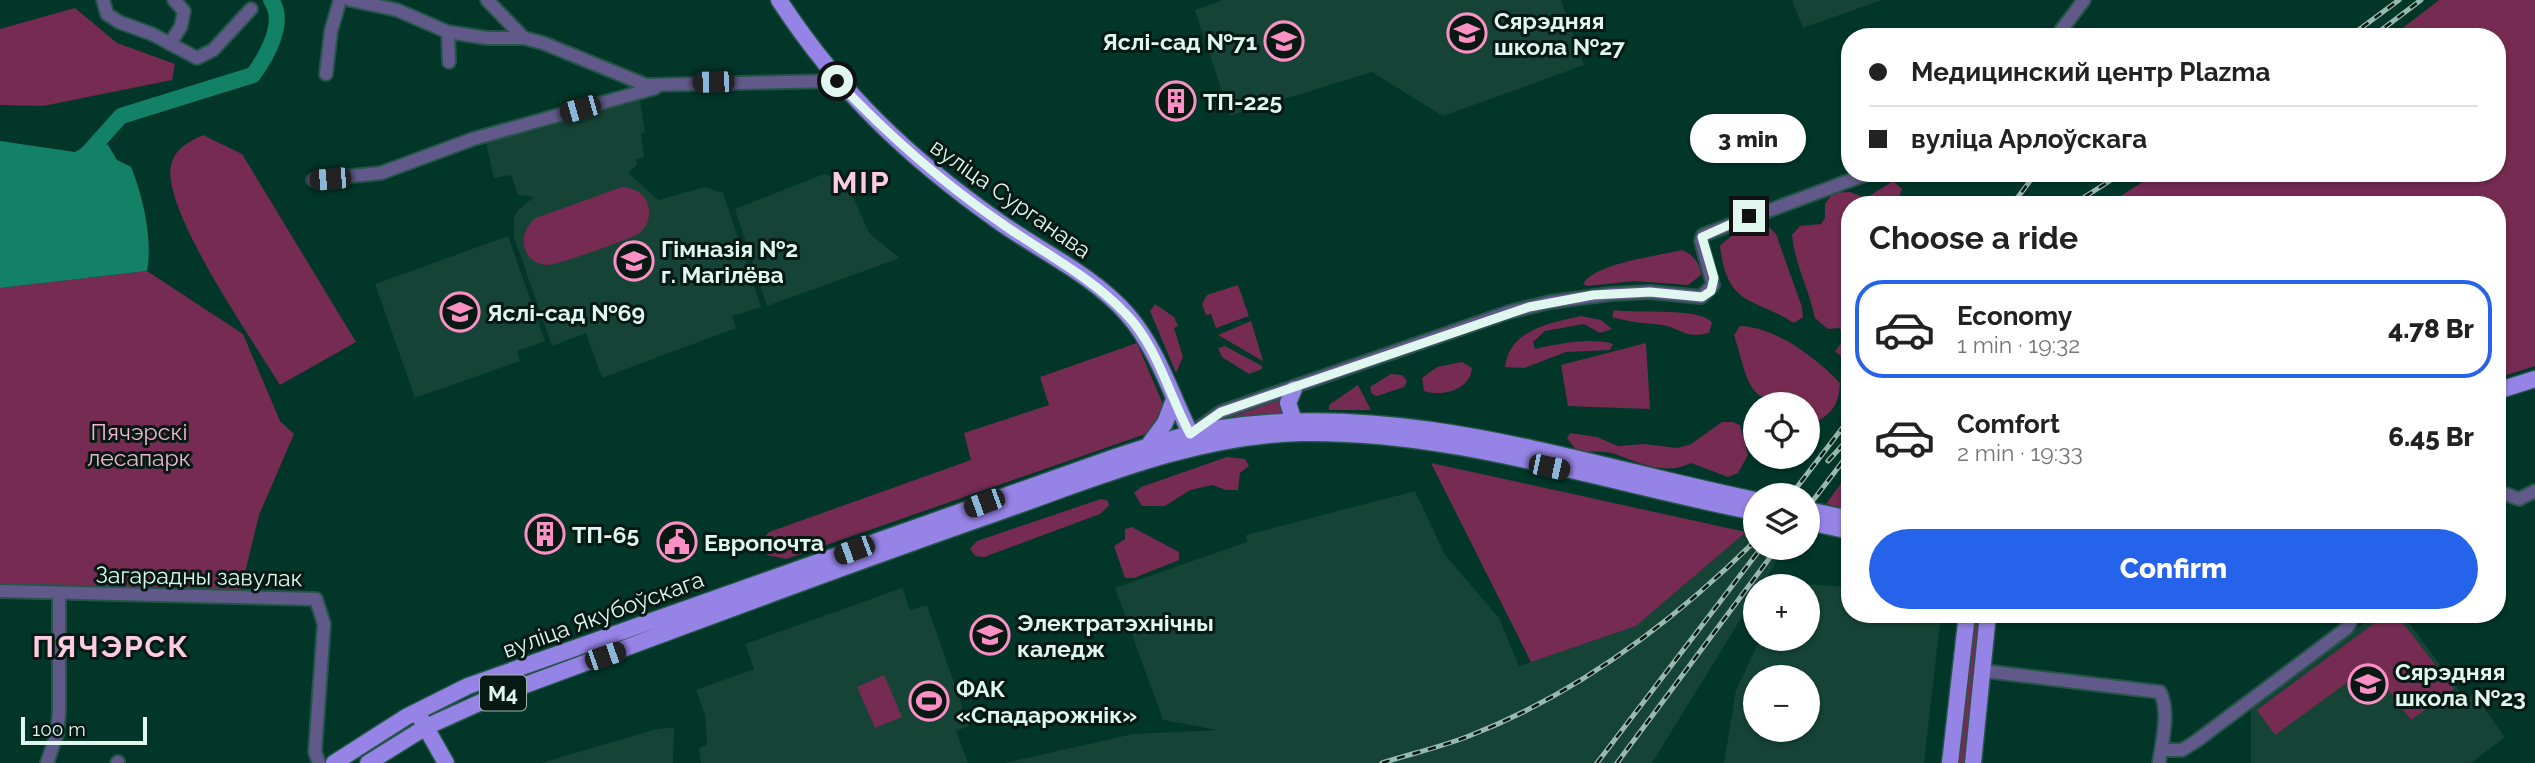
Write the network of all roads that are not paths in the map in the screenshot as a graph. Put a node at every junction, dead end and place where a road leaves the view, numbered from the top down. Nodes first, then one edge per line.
1 (103, 0) edge
2 (174, 0) edge
3 (340, 0) edge
4 (350, 0) edge
5 (487, 0) edge
6 (779, 0) edge
7 (2084, 0) edge
8 (251, 9) dead end
9 (2063, 28) edge
10 (448, 32) junction
11 (524, 38) junction
12 (170, 44) junction
13 (449, 62) dead end
14 (326, 74) dead end
15 (837, 81) junction
16 (662, 86) junction
17 (313, 180) dead end
18 (1846, 182) edge
19 (2535, 379) edge
20 (2506, 388) edge
21 (1294, 389) junction
22 (2535, 389) edge
23 (2506, 397) edge
24 (1173, 402) junction
25 (1204, 422) junction
26 (1297, 427) junction
27 (1222, 428) junction
28 (1193, 440) junction
29 (1148, 446) junction
30 (2535, 491) edge
31 (2506, 494) edge
32 (1724, 500) junction
33 (1743, 500) edge
34 (1743, 507) edge
35 (1820, 513) edge
36 (1841, 517) edge
37 (1820, 525) edge
38 (1841, 529) edge
39 (0, 591) edge
40 (59, 594) junction
41 (1966, 623) edge
42 (1988, 623) edge
43 (1998, 623) edge
44 (2350, 623) edge
45 (1985, 669) junction
46 (417, 711) junction
47 (426, 727) junction
48 (2160, 757) edge
49 (47, 763) edge
50 (318, 763) edge
51 (334, 763) edge
52 (368, 763) edge
53 (446, 763) edge
54 (1950, 763) edge
55 (1973, 763) edge

1 - 12 street
2 - 12 street
3 - 14 street
4 - 10 street
5 - 11 street
6 - 15 main road, вуліца Сурганава
7 - 9 street
8 - 12 street
10 - 11 street
10 - 13 street
11 - 16 street
15 - 16 street
15 - 24 main road, вуліца Сурганава
16 - 17 street
18 - 21 street
19 - 20 main road
21 - 25 street
21 - 26 main road
22 - 23 main road
24 - 25 main road
24 - 28 main road, вуліца Сурганава
24 - 29 main road
25 - 27 main road
25 - 28 street
26 - 27 main road, вуліца Якубоўскага / М4
26 - 28 main road, вуліца Якубоўскага / М4
26 - 32 main road, вуліца Якубоўскага / М4
27 - 28 main road, вуліца Якубоўскага / М4
28 - 29 main road, вуліца Якубоўскага / М4
28 - 47 main road, вуліца Якубоўскага / М4
29 - 46 main road, вуліца Якубоўскага / М4
30 - 31 street
32 - 33 main road, вуліца Якубоўскага / М4
32 - 34 main road, вуліца Якубоўскага / М4
35 - 36 main road
37 - 38 main road
39 - 40 street, Загарадны завулак
40 - 49 street
40 - 50 street, Загарадны завулак
41 - 54 main road
42 - 45 main road
43 - 45 main road
44 - 48 street
45 - 48 street
45 - 55 main road
46 - 47 main road
46 - 51 main road, вуліца Якубоўскага / М4
47 - 52 main road, вуліца Якубоўскага / М4
47 - 53 main road

